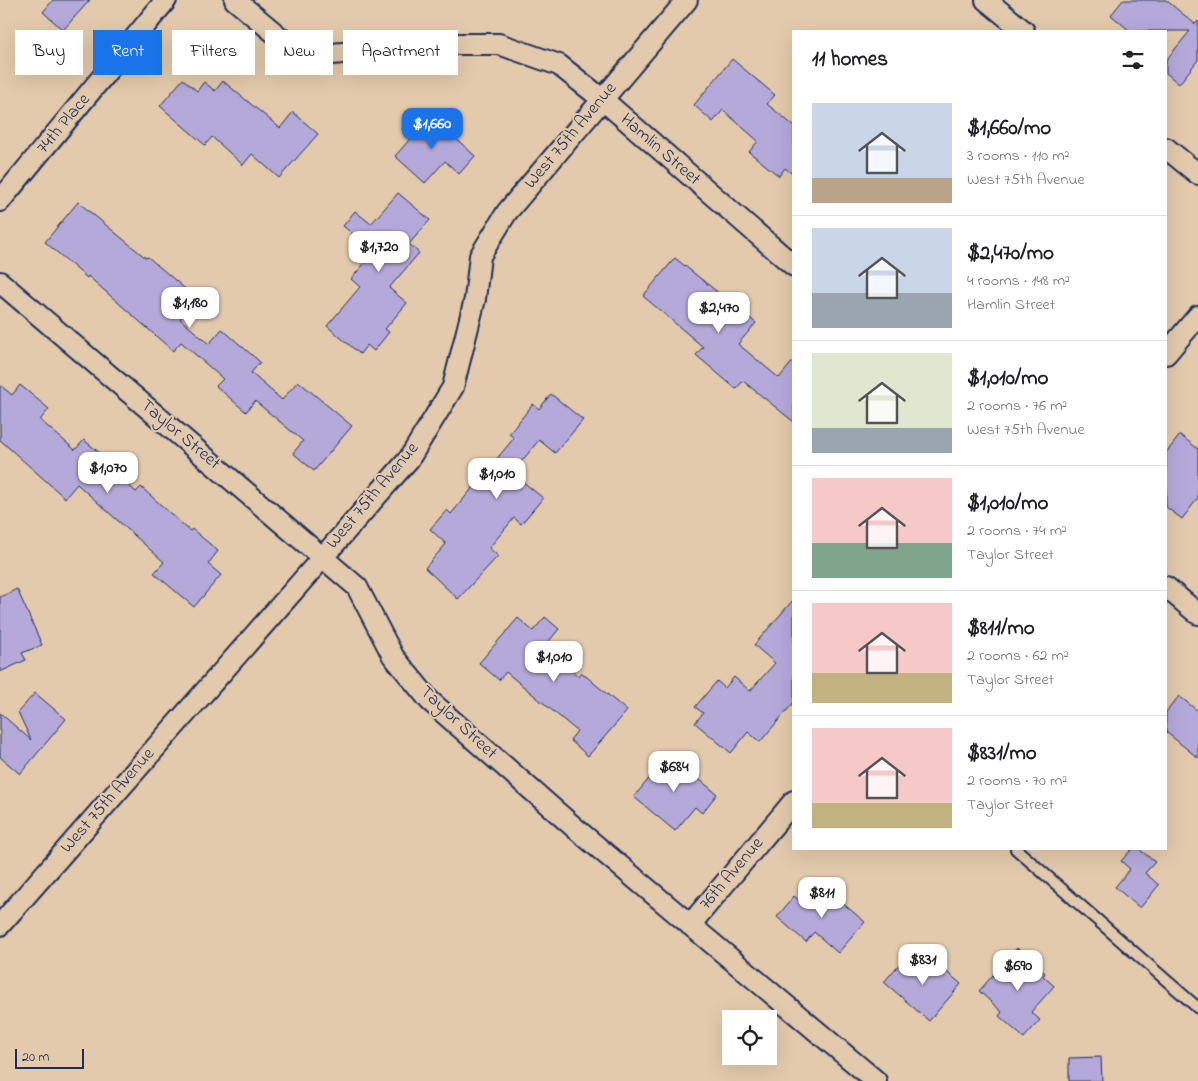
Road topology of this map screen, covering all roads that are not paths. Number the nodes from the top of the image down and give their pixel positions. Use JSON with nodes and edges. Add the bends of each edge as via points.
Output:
{"nodes":[{"id":1,"x":166,"y":0,"type":"edge"},
{"id":2,"x":235,"y":0,"type":"edge"},
{"id":3,"x":687,"y":0,"type":"edge"},
{"id":4,"x":986,"y":0,"type":"edge"},
{"id":5,"x":1023,"y":30,"type":"edge"},
{"id":6,"x":602,"y":99,"type":"junction"},
{"id":7,"x":1167,"y":149,"type":"edge"},
{"id":8,"x":1198,"y":174,"type":"edge"},
{"id":9,"x":0,"y":201,"type":"edge"},
{"id":10,"x":792,"y":264,"type":"edge"},
{"id":11,"x":0,"y":282,"type":"edge"},
{"id":12,"x":1198,"y":316,"type":"edge"},
{"id":13,"x":1167,"y":353,"type":"edge"},
{"id":14,"x":323,"y":556,"type":"junction"},
{"id":15,"x":1167,"y":588,"type":"edge"},
{"id":16,"x":1198,"y":614,"type":"edge"},
{"id":17,"x":792,"y":803,"type":"edge"},
{"id":18,"x":1017,"y":850,"type":"edge"},
{"id":19,"x":0,"y":925,"type":"edge"},
{"id":20,"x":690,"y":925,"type":"junction"},
{"id":21,"x":1198,"y":1008,"type":"edge"},
{"id":22,"x":876,"y":1081,"type":"edge"}],
"edges":[{"from":1,"to":9,"type":"street","name":"74th Place"},
{"from":2,"to":6,"type":"street","name":"Hamlin Street","via":[[284,40],[332,54],[438,44],[499,44],[559,65]]},
{"from":3,"to":6,"type":"street","name":"West 75th Avenue"},
{"from":4,"to":5,"type":"street"},
{"from":6,"to":10,"type":"street","name":"Hamlin Street"},
{"from":6,"to":14,"type":"street","name":"West 75th Avenue","via":[[507,212],[480,256],[475,299],[453,387],[409,459]]},
{"from":7,"to":8,"type":"street"},
{"from":11,"to":14,"type":"street","name":"Taylor Street"},
{"from":12,"to":13,"type":"street"},
{"from":14,"to":19,"type":"street","name":"West 75th Avenue"},
{"from":14,"to":20,"type":"street","name":"Taylor Street","via":[[357,587],[394,656],[430,701]]},
{"from":15,"to":16,"type":"street"},
{"from":17,"to":20,"type":"street","name":"76th Avenue"},
{"from":18,"to":21,"type":"lane"},
{"from":20,"to":22,"type":"street","name":"Taylor Street"}]}
